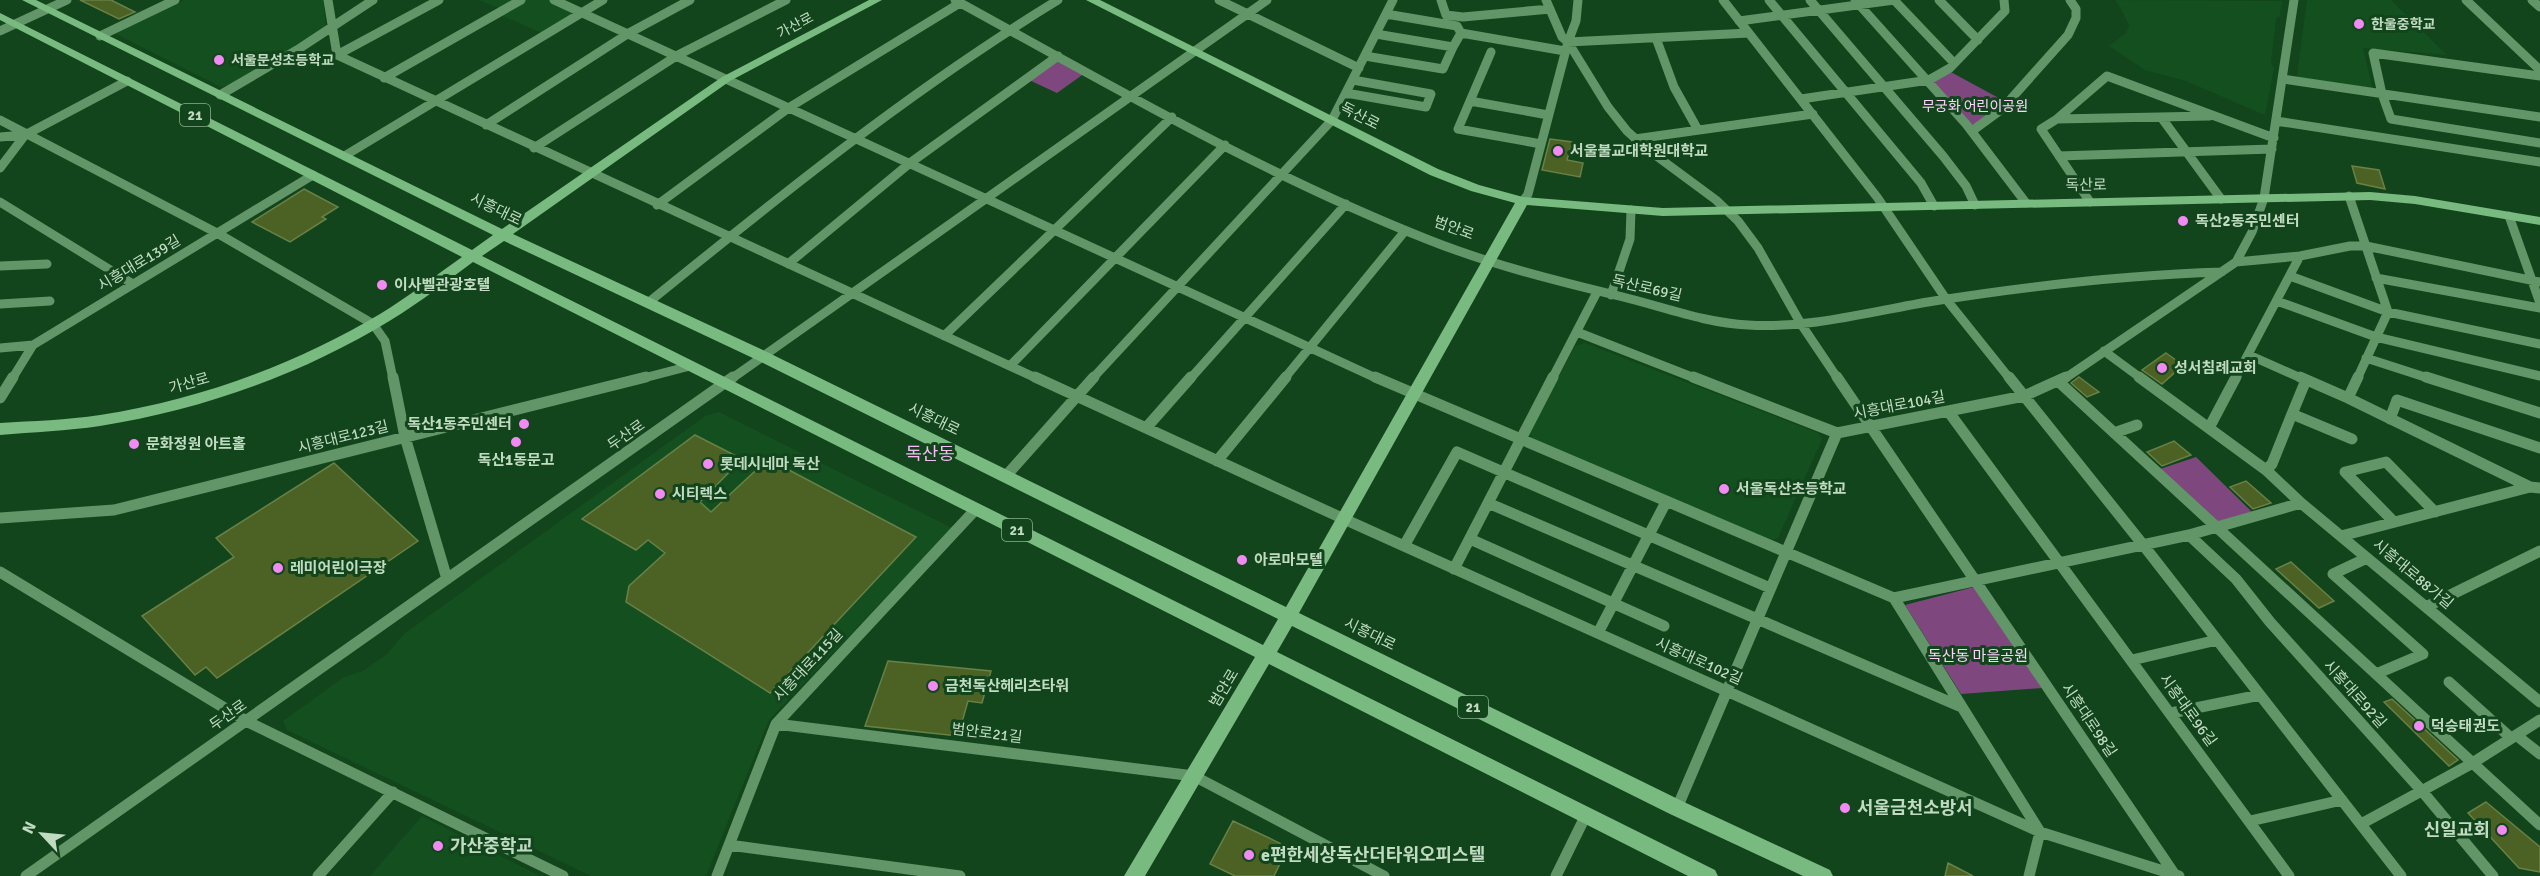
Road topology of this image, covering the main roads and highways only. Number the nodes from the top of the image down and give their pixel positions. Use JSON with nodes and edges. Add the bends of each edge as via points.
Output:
{"nodes":[{"id":1,"x":27,"y":0,"type":"edge"},
{"id":2,"x":877,"y":0,"type":"edge"},
{"id":3,"x":1091,"y":0,"type":"edge"},
{"id":4,"x":0,"y":16,"type":"edge"},
{"id":5,"x":1523,"y":201,"type":"junction"},
{"id":6,"x":2540,"y":221,"type":"edge"},
{"id":7,"x":503,"y":235,"type":"junction"},
{"id":8,"x":472,"y":256,"type":"junction"},
{"id":9,"x":0,"y":429,"type":"edge"},
{"id":10,"x":1289,"y":616,"type":"junction"},
{"id":11,"x":1266,"y":655,"type":"junction"},
{"id":12,"x":1134,"y":876,"type":"edge"},
{"id":13,"x":1708,"y":876,"type":"edge"},
{"id":14,"x":1823,"y":876,"type":"edge"}],
"edges":[{"from":1,"to":7,"type":"main road","name":"시흥대로","number":"21"},
{"from":2,"to":7,"type":"main road","name":"가산로","via":[[728,78]]},
{"from":3,"to":5,"type":"main road","name":"독산로","via":[[1434,171],[1475,188]]},
{"from":4,"to":8,"type":"main road","number":"21"},
{"from":5,"to":6,"type":"main road","name":"독산로","via":[[1631,210],[1728,211],[2349,196],[2415,200]]},
{"from":5,"to":10,"type":"main road","name":"범안로"},
{"from":7,"to":8,"type":"main road","name":"가산로"},
{"from":7,"to":10,"type":"main road","name":"시흥대로","number":"21","via":[[762,356]]},
{"from":8,"to":9,"type":"main road","name":"가산로","via":[[373,324],[268,374],[177,405],[113,418]]},
{"from":8,"to":11,"type":"main road","number":"21"},
{"from":10,"to":11,"type":"main road","name":"범안로"},
{"from":10,"to":14,"type":"main road","name":"시흥대로","number":"21"},
{"from":11,"to":12,"type":"main road","name":"범안로"},
{"from":11,"to":13,"type":"main road","number":"21"}]}
